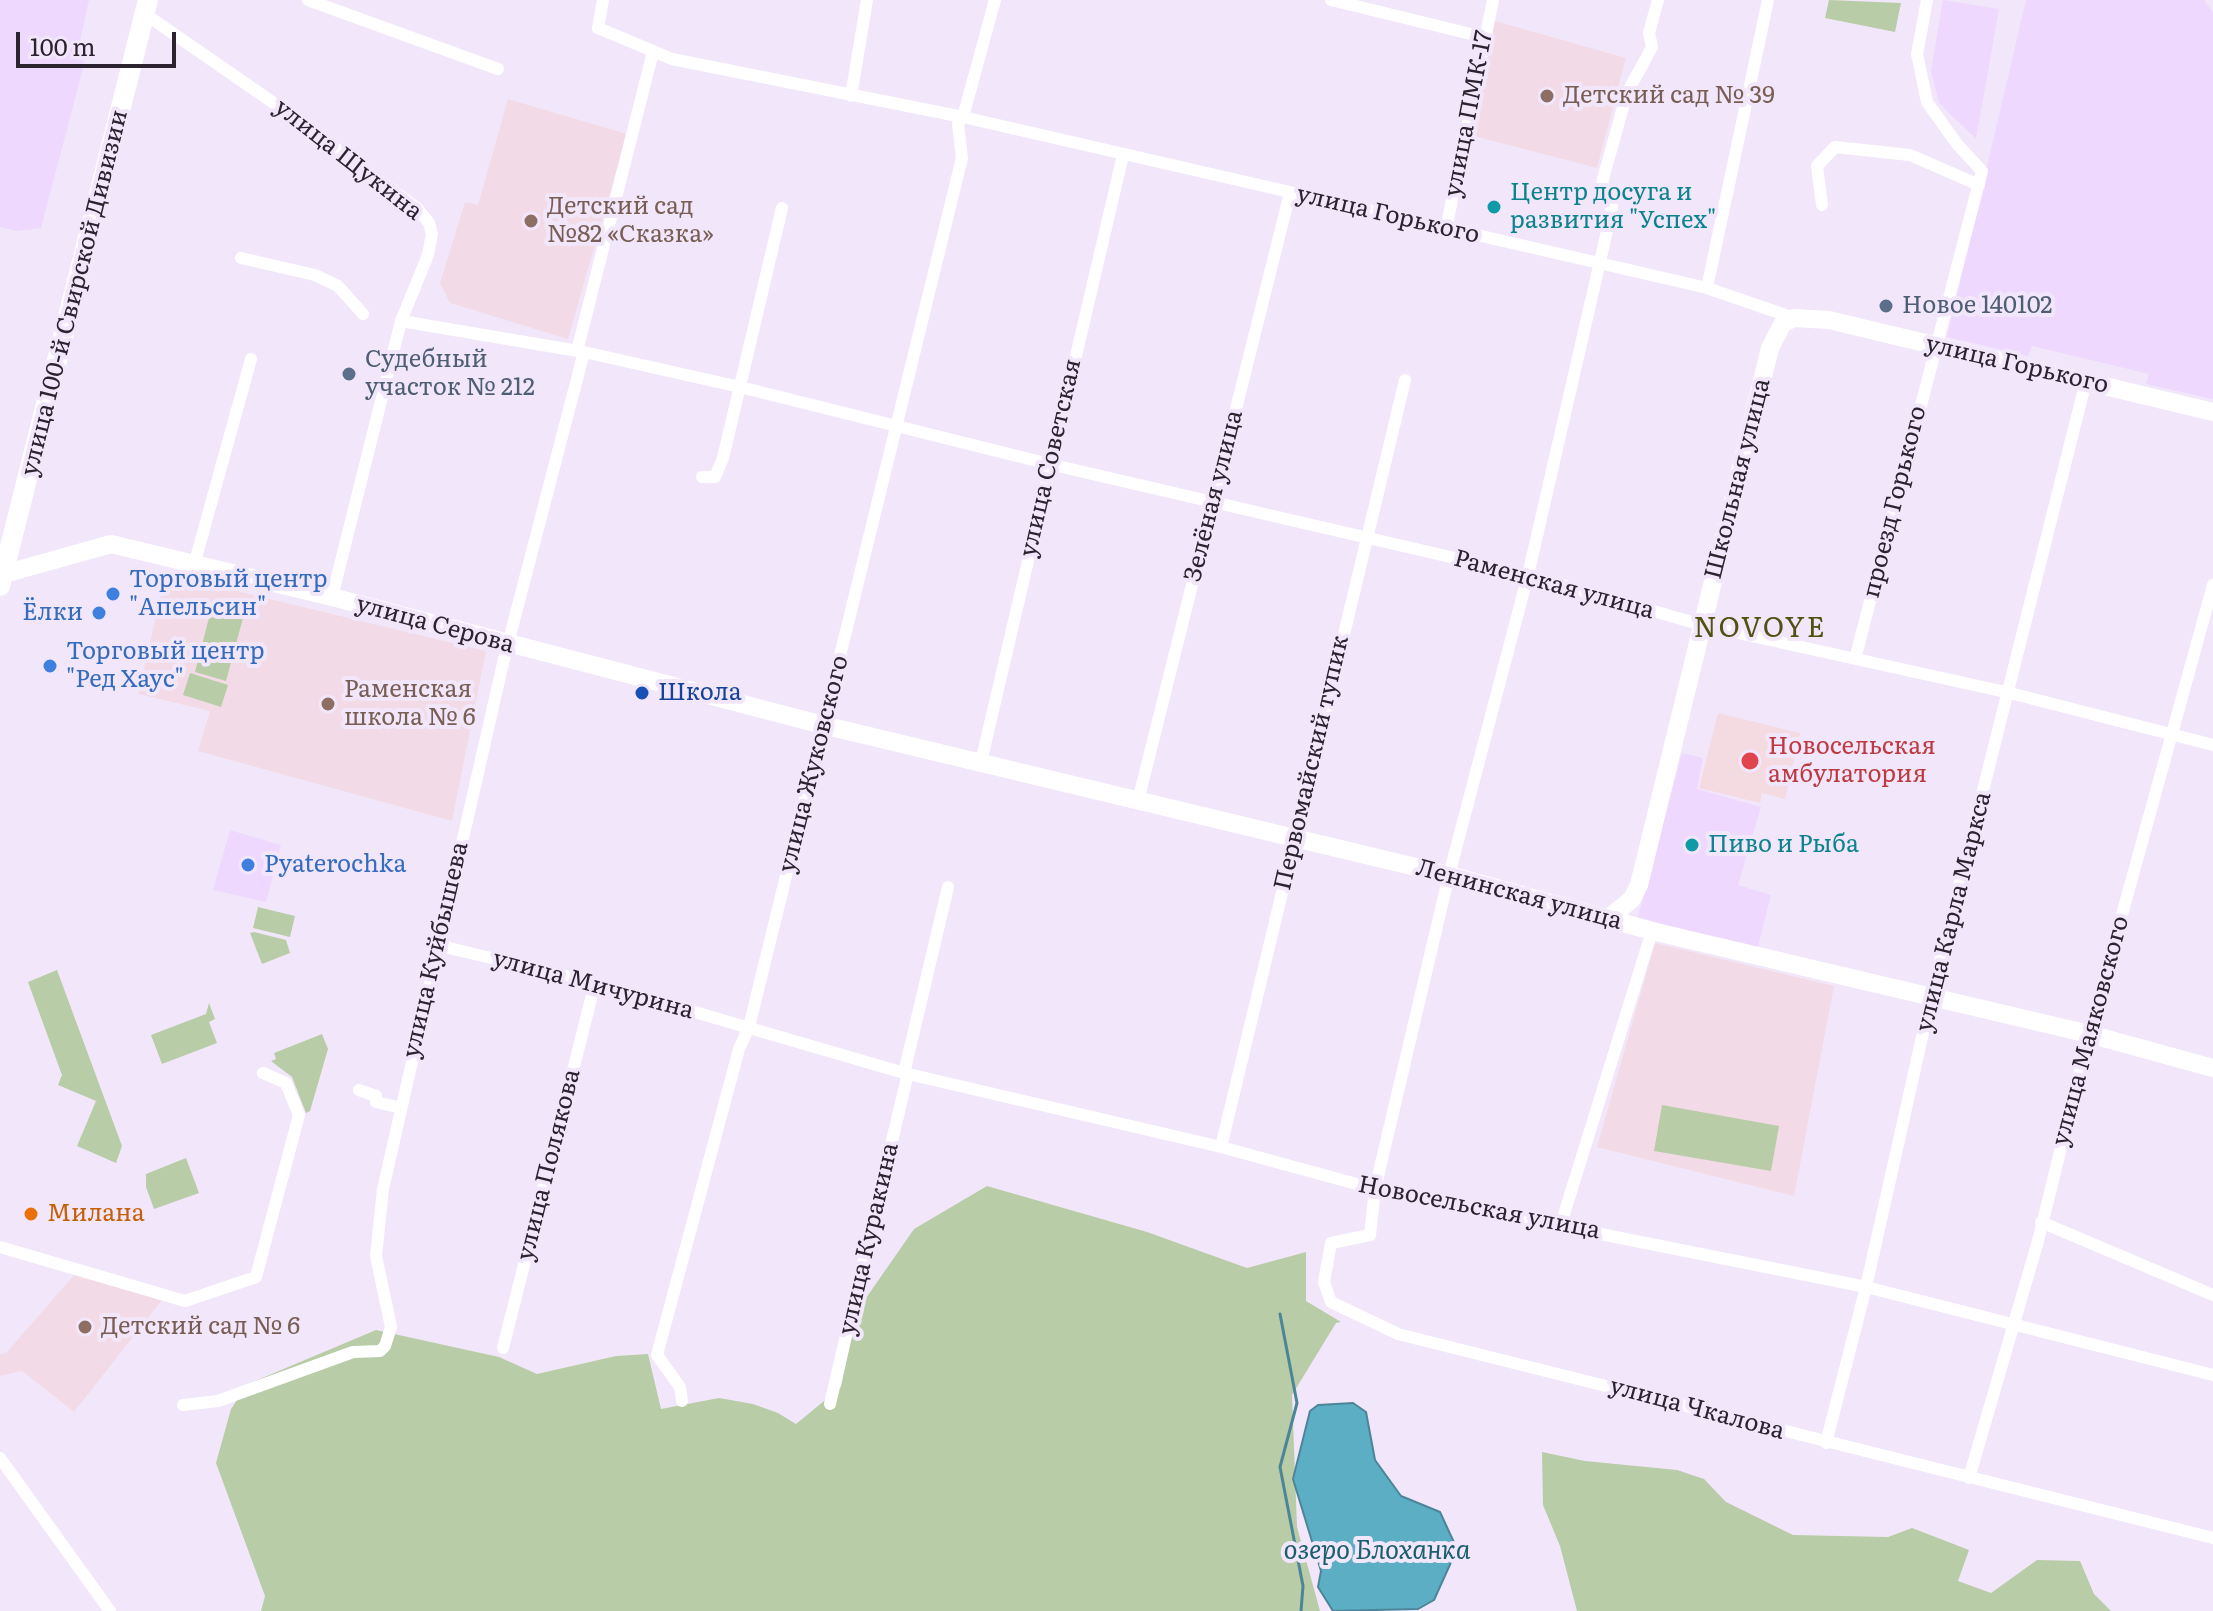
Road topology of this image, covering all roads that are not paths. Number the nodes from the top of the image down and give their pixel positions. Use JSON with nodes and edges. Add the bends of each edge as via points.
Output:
{"nodes":[{"id":1,"x":308,"y":0,"type":"edge"},
{"id":2,"x":603,"y":0,"type":"edge"},
{"id":3,"x":867,"y":0,"type":"edge"},
{"id":4,"x":995,"y":0,"type":"edge"},
{"id":5,"x":1331,"y":0,"type":"edge"},
{"id":6,"x":1493,"y":0,"type":"edge"},
{"id":7,"x":1658,"y":0,"type":"edge"},
{"id":8,"x":1768,"y":0,"type":"edge"},
{"id":9,"x":1927,"y":0,"type":"edge"},
{"id":10,"x":146,"y":7,"type":"edge"},
{"id":11,"x":1483,"y":37,"type":"junction"},
{"id":12,"x":653,"y":52,"type":"junction"},
{"id":13,"x":498,"y":69,"type":"dead end"},
{"id":14,"x":851,"y":96,"type":"junction"},
{"id":15,"x":963,"y":117,"type":"junction"},
{"id":16,"x":1123,"y":155,"type":"junction"},
{"id":17,"x":1979,"y":185,"type":"junction"},
{"id":18,"x":1290,"y":193,"type":"junction"},
{"id":19,"x":1822,"y":205,"type":"dead end"},
{"id":20,"x":782,"y":208,"type":"dead end"},
{"id":21,"x":1446,"y":229,"type":"junction"},
{"id":22,"x":241,"y":258,"type":"dead end"},
{"id":23,"x":1599,"y":263,"type":"junction"},
{"id":24,"x":1707,"y":288,"type":"junction"},
{"id":25,"x":363,"y":314,"type":"dead end"},
{"id":26,"x":1794,"y":318,"type":"junction"},
{"id":27,"x":401,"y":321,"type":"junction"},
{"id":28,"x":1935,"y":345,"type":"junction"},
{"id":29,"x":580,"y":351,"type":"junction"},
{"id":30,"x":251,"y":359,"type":"dead end"},
{"id":31,"x":1405,"y":380,"type":"dead end"},
{"id":32,"x":2086,"y":381,"type":"junction"},
{"id":33,"x":740,"y":387,"type":"junction"},
{"id":34,"x":2213,"y":412,"type":"edge"},
{"id":35,"x":896,"y":426,"type":"junction"},
{"id":36,"x":1049,"y":464,"type":"junction"},
{"id":37,"x":702,"y":477,"type":"dead end"},
{"id":38,"x":1212,"y":501,"type":"junction"},
{"id":39,"x":1366,"y":538,"type":"junction"},
{"id":40,"x":194,"y":565,"type":"junction"},
{"id":41,"x":1528,"y":575,"type":"junction"},
{"id":42,"x":1,"y":578,"type":"edge"},
{"id":43,"x":2213,"y":585,"type":"edge"},
{"id":44,"x":332,"y":597,"type":"junction"},
{"id":45,"x":1702,"y":625,"type":"junction"},
{"id":46,"x":508,"y":645,"type":"junction"},
{"id":47,"x":1855,"y":659,"type":"junction"},
{"id":48,"x":2010,"y":693,"type":"junction"},
{"id":49,"x":823,"y":725,"type":"junction"},
{"id":50,"x":2173,"y":735,"type":"junction"},
{"id":51,"x":2213,"y":745,"type":"edge"},
{"id":52,"x":981,"y":762,"type":"junction"},
{"id":53,"x":1138,"y":801,"type":"junction"},
{"id":54,"x":1294,"y":838,"type":"junction"},
{"id":55,"x":1449,"y":875,"type":"junction"},
{"id":56,"x":948,"y":887,"type":"dead end"},
{"id":57,"x":1609,"y":918,"type":"junction"},
{"id":58,"x":1652,"y":931,"type":"junction"},
{"id":59,"x":439,"y":941,"type":"junction"},
{"id":60,"x":595,"y":983,"type":"junction"},
{"id":61,"x":1931,"y":997,"type":"junction"},
{"id":62,"x":749,"y":1027,"type":"junction"},
{"id":63,"x":2089,"y":1034,"type":"junction"},
{"id":64,"x":2213,"y":1068,"type":"edge"},
{"id":65,"x":263,"y":1073,"type":"dead end"},
{"id":66,"x":906,"y":1073,"type":"junction"},
{"id":67,"x":359,"y":1090,"type":"dead end"},
{"id":68,"x":401,"y":1108,"type":"junction"},
{"id":69,"x":1221,"y":1147,"type":"junction"},
{"id":70,"x":1375,"y":1189,"type":"junction"},
{"id":71,"x":2041,"y":1222,"type":"junction"},
{"id":72,"x":1561,"y":1224,"type":"junction"},
{"id":73,"x":0,"y":1247,"type":"edge"},
{"id":74,"x":1866,"y":1287,"type":"junction"},
{"id":75,"x":2213,"y":1295,"type":"edge"},
{"id":76,"x":2012,"y":1323,"type":"junction"},
{"id":77,"x":503,"y":1348,"type":"dead end"},
{"id":78,"x":2213,"y":1375,"type":"edge"},
{"id":79,"x":682,"y":1401,"type":"dead end"},
{"id":80,"x":830,"y":1404,"type":"dead end"},
{"id":81,"x":183,"y":1405,"type":"dead end"},
{"id":82,"x":1826,"y":1443,"type":"junction"},
{"id":83,"x":0,"y":1458,"type":"edge"},
{"id":84,"x":1969,"y":1478,"type":"junction"},
{"id":85,"x":2213,"y":1538,"type":"edge"},
{"id":86,"x":110,"y":1611,"type":"edge"}],
"edges":[{"from":1,"to":13,"type":"street"},
{"from":2,"to":12,"type":"street","name":"улица Горького","via":[[598,28]]},
{"from":3,"to":14,"type":"street"},
{"from":4,"to":15,"type":"street","name":"улица Жуковского"},
{"from":5,"to":11,"type":"street"},
{"from":6,"to":11,"type":"street","name":"улица ПМК-17"},
{"from":7,"to":23,"type":"street","via":[[1649,33],[1652,47],[1627,93],[1603,179],[1612,206]]},
{"from":8,"to":24,"type":"street"},
{"from":9,"to":17,"type":"street","via":[[1917,54],[1927,102],[1982,171]]},
{"from":10,"to":27,"type":"street","name":"улица Щукина","via":[[423,215],[432,234]]},
{"from":10,"to":42,"type":"main road","name":"улица 100-й Свирской Дивизии"},
{"from":11,"to":21,"type":"street","name":"улица ПМК-17"},
{"from":12,"to":14,"type":"street","name":"улица Горького"},
{"from":12,"to":29,"type":"street"},
{"from":14,"to":15,"type":"street","name":"улица Горького"},
{"from":15,"to":16,"type":"street","name":"улица Горького"},
{"from":15,"to":35,"type":"street","name":"улица Жуковского","via":[[958,124],[962,158]]},
{"from":16,"to":18,"type":"street","name":"улица Горького"},
{"from":16,"to":36,"type":"street","name":"улица Советская"},
{"from":17,"to":19,"type":"street","via":[[1910,155],[1835,147],[1817,166]]},
{"from":17,"to":28,"type":"street","name":"проезд Горького"},
{"from":18,"to":21,"type":"street","name":"улица Горького"},
{"from":18,"to":38,"type":"street","name":"Зелёная улица"},
{"from":20,"to":33,"type":"street"},
{"from":21,"to":23,"type":"street","name":"улица Горького"},
{"from":22,"to":25,"type":"street","via":[[315,275],[338,286]]},
{"from":23,"to":24,"type":"street","name":"улица Горького"},
{"from":23,"to":41,"type":"street"},
{"from":24,"to":26,"type":"street","name":"улица Горького"},
{"from":26,"to":28,"type":"street","name":"улица Горького","via":[[1829,320]]},
{"from":26,"to":45,"type":"street","name":"Школьная улица","via":[[1783,323],[1770,348]]},
{"from":27,"to":29,"type":"street","name":"Раменская улица"},
{"from":27,"to":44,"type":"street","name":"улица Щукина"},
{"from":28,"to":32,"type":"street","name":"улица Горького"},
{"from":28,"to":47,"type":"street","name":"проезд Горького"},
{"from":29,"to":33,"type":"street","name":"Раменская улица"},
{"from":29,"to":46,"type":"street","name":"улица Куйбышева"},
{"from":30,"to":40,"type":"street"},
{"from":31,"to":39,"type":"street","name":"Первомайский тупик"},
{"from":32,"to":34,"type":"street","name":"улица Горького"},
{"from":32,"to":48,"type":"street","name":"улица Карла Маркса"},
{"from":33,"to":35,"type":"street","name":"Раменская улица"},
{"from":33,"to":37,"type":"street","via":[[715,477]]},
{"from":35,"to":36,"type":"street","name":"Раменская улица"},
{"from":35,"to":49,"type":"street","name":"улица Жуковского"},
{"from":36,"to":38,"type":"street","name":"Раменская улица"},
{"from":36,"to":52,"type":"street","name":"улица Советская"},
{"from":38,"to":39,"type":"street","name":"Раменская улица"},
{"from":38,"to":53,"type":"street","name":"Зелёная улица"},
{"from":39,"to":41,"type":"street","name":"Раменская улица"},
{"from":39,"to":54,"type":"street","name":"Первомайский тупик"},
{"from":40,"to":42,"type":"street","name":"улица Серова","via":[[111,544]]},
{"from":40,"to":44,"type":"street","name":"улица Серова"},
{"from":41,"to":45,"type":"street","name":"Раменская улица"},
{"from":41,"to":55,"type":"street"},
{"from":43,"to":50,"type":"street","name":"улица Маяковского"},
{"from":44,"to":46,"type":"street","name":"улица Серова"},
{"from":45,"to":47,"type":"street","name":"Раменская улица"},
{"from":45,"to":57,"type":"street","name":"Школьная улица","via":[[1639,885],[1632,899]]},
{"from":46,"to":49,"type":"street","name":"улица Серова"},
{"from":46,"to":59,"type":"street","name":"улица Куйбышева"},
{"from":47,"to":48,"type":"street","name":"Раменская улица"},
{"from":48,"to":50,"type":"street","name":"Раменская улица"},
{"from":48,"to":61,"type":"street","name":"улица Карла Маркса"},
{"from":49,"to":52,"type":"street","name":"Ленинская улица"},
{"from":49,"to":62,"type":"street","name":"улица Жуковского"},
{"from":50,"to":51,"type":"street","name":"Раменская улица"},
{"from":50,"to":63,"type":"street","name":"улица Маяковского"},
{"from":52,"to":53,"type":"street","name":"Ленинская улица"},
{"from":53,"to":54,"type":"street","name":"Ленинская улица"},
{"from":54,"to":55,"type":"street","name":"Ленинская улица"},
{"from":54,"to":69,"type":"street","name":"Первомайский тупик"},
{"from":55,"to":57,"type":"street","name":"Ленинская улица"},
{"from":55,"to":70,"type":"street"},
{"from":56,"to":66,"type":"street","name":"улица Куракина"},
{"from":57,"to":58,"type":"street","name":"Ленинская улица"},
{"from":58,"to":61,"type":"street","name":"Ленинская улица"},
{"from":58,"to":72,"type":"street"},
{"from":59,"to":60,"type":"street","name":"улица Мичурина","via":[[449,948]]},
{"from":59,"to":68,"type":"street","name":"улица Куйбышева"},
{"from":60,"to":62,"type":"street","name":"улица Мичурина"},
{"from":60,"to":77,"type":"street","name":"улица Полякова"},
{"from":61,"to":63,"type":"street","name":"Ленинская улица"},
{"from":61,"to":74,"type":"street","name":"улица Карла Маркса"},
{"from":62,"to":66,"type":"street","name":"Новосельская улица"},
{"from":62,"to":79,"type":"street","name":"улица Жуковского","via":[[657,1355],[680,1387]]},
{"from":63,"to":64,"type":"street","name":"Ленинская улица"},
{"from":63,"to":71,"type":"street","name":"улица Маяковского"},
{"from":65,"to":73,"type":"street","via":[[286,1083],[299,1115],[256,1277],[185,1301]]},
{"from":66,"to":69,"type":"street","name":"Новосельская улица"},
{"from":66,"to":80,"type":"street","name":"улица Куракина"},
{"from":67,"to":68,"type":"street","via":[[376,1096],[376,1102]]},
{"from":68,"to":81,"type":"street","name":"улица Куйбышева","via":[[383,1189],[376,1256],[391,1327],[385,1346],[353,1352],[218,1401]]},
{"from":69,"to":70,"type":"street","name":"Новосельская улица"},
{"from":70,"to":72,"type":"street","name":"Новосельская улица"},
{"from":70,"to":82,"type":"street","name":"улица Чкалова","via":[[1370,1235],[1331,1243],[1324,1282],[1331,1302],[1398,1334]]},
{"from":71,"to":75,"type":"street"},
{"from":71,"to":76,"type":"street","name":"улица Маяковского"},
{"from":72,"to":74,"type":"street","name":"Новосельская улица"},
{"from":74,"to":76,"type":"street","name":"Новосельская улица"},
{"from":74,"to":82,"type":"street","name":"улица Карла Маркса"},
{"from":76,"to":78,"type":"street","name":"Новосельская улица"},
{"from":76,"to":84,"type":"street","name":"улица Маяковского"},
{"from":82,"to":84,"type":"street","name":"улица Чкалова"},
{"from":83,"to":86,"type":"street"},
{"from":84,"to":85,"type":"street","name":"улица Чкалова"}]}
